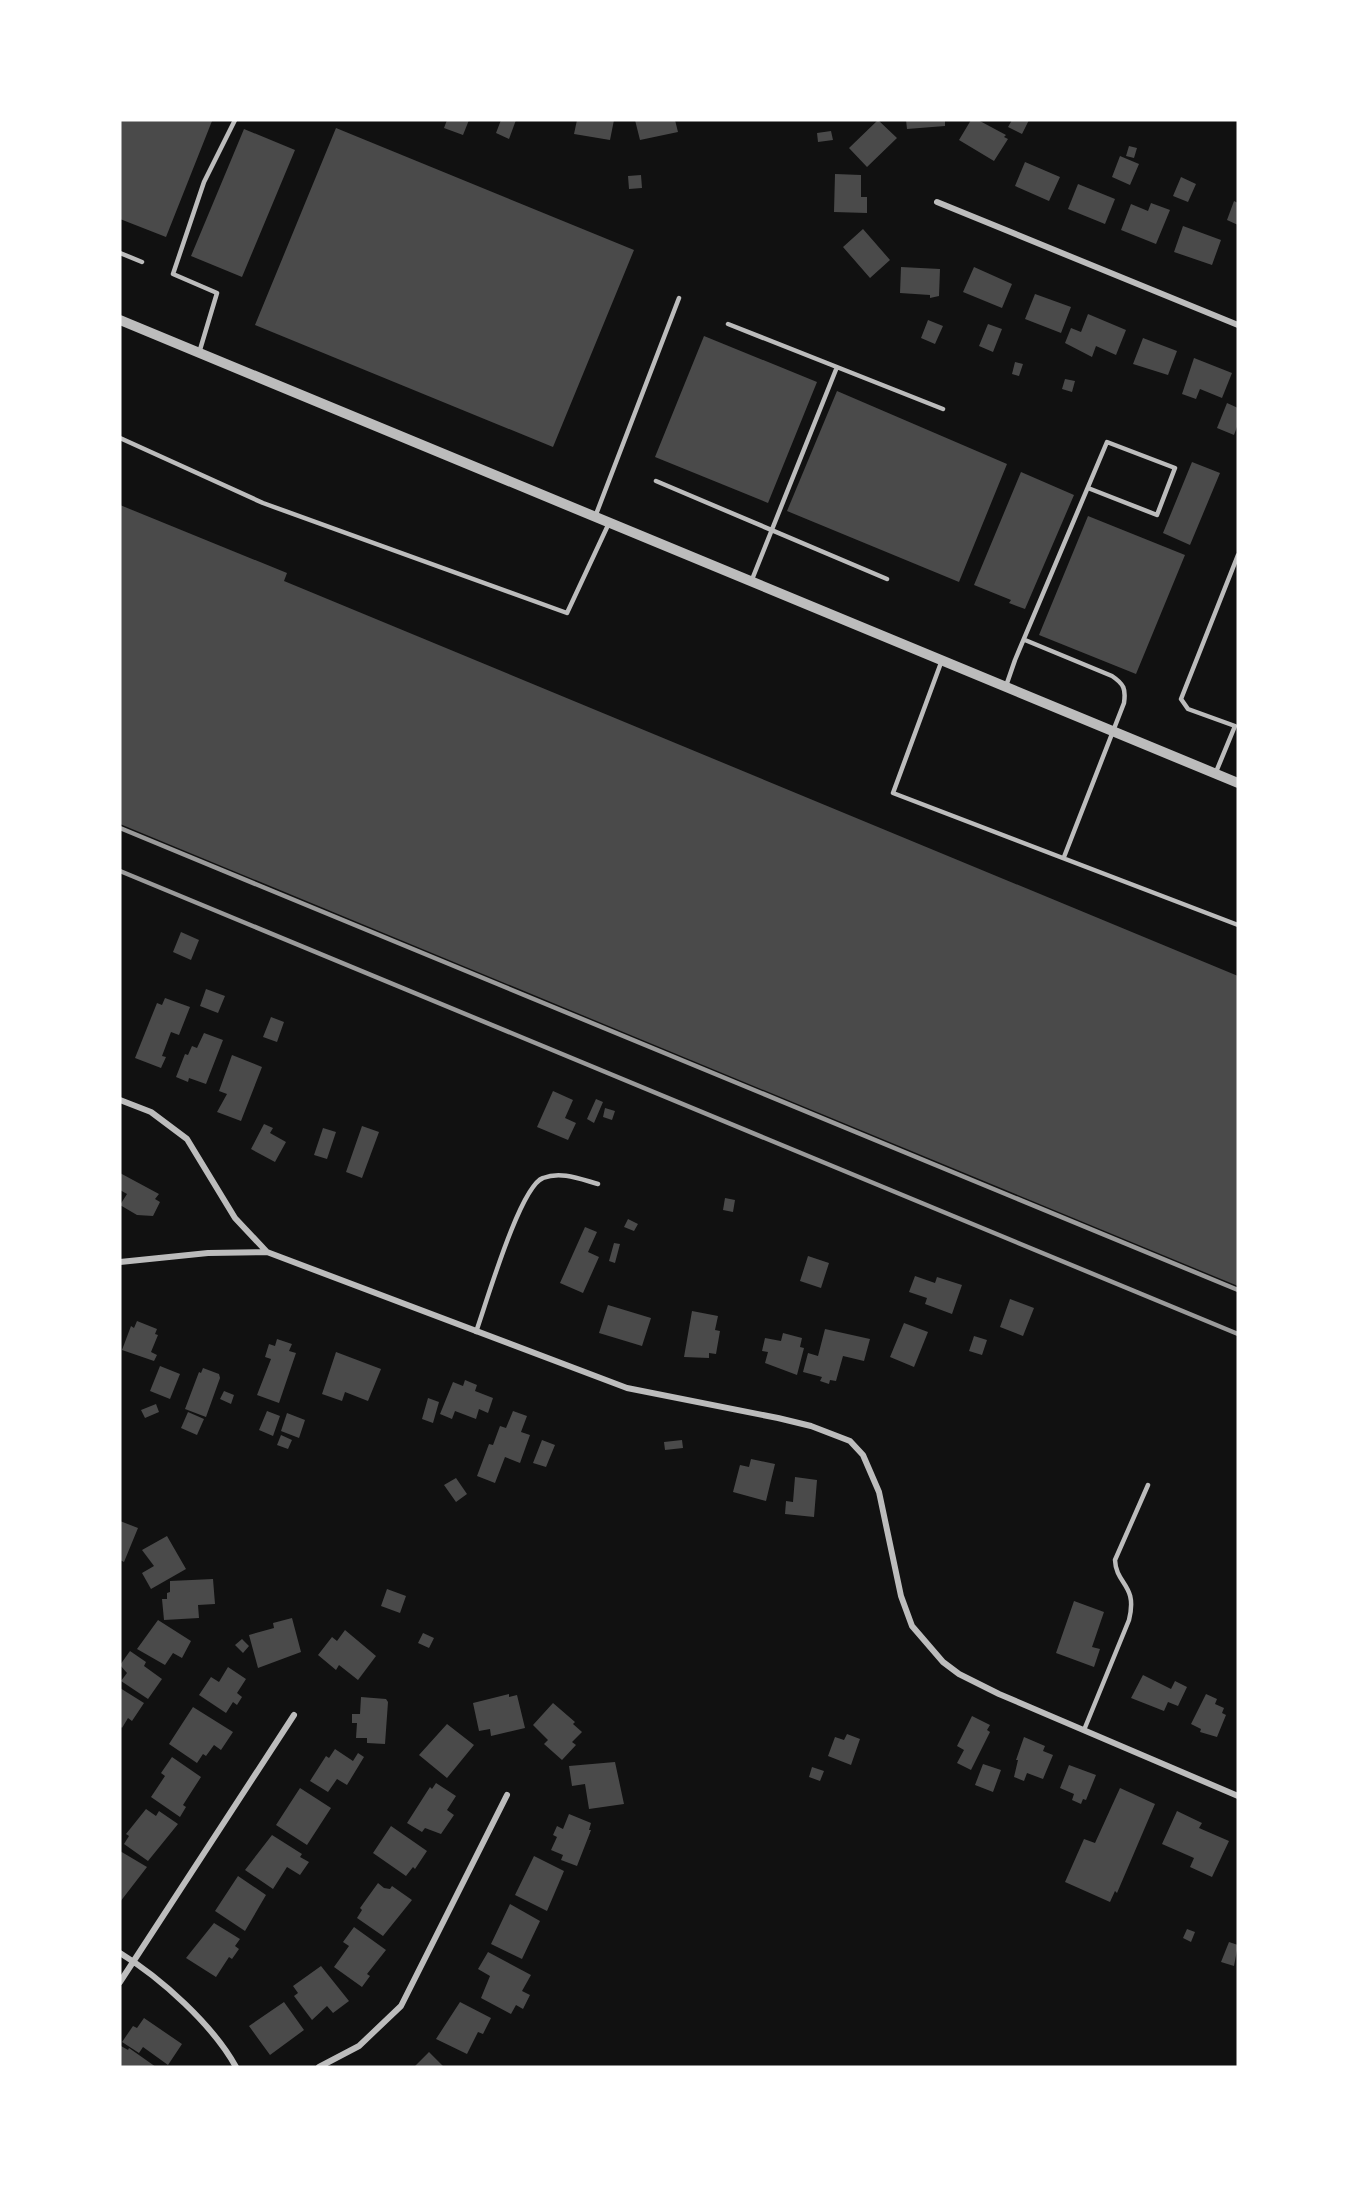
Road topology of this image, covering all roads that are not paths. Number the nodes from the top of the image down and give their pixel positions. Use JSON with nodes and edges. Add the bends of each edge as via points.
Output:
{"nodes":[{"id":1,"x":235,"y":120,"type":"edge"},
{"id":2,"x":937,"y":202,"type":"dead end"},
{"id":3,"x":120,"y":254,"type":"edge"},
{"id":4,"x":142,"y":262,"type":"dead end"},
{"id":5,"x":679,"y":298,"type":"dead end"},
{"id":6,"x":120,"y":320,"type":"edge"},
{"id":7,"x":728,"y":324,"type":"dead end"},
{"id":8,"x":1238,"y":325,"type":"edge"},
{"id":9,"x":199,"y":352,"type":"junction"},
{"id":10,"x":837,"y":367,"type":"junction"},
{"id":11,"x":943,"y":409,"type":"dead end"},
{"id":12,"x":120,"y":438,"type":"edge"},
{"id":13,"x":656,"y":481,"type":"dead end"},
{"id":14,"x":1088,"y":488,"type":"junction"},
{"id":15,"x":595,"y":517,"type":"junction"},
{"id":16,"x":609,"y":523,"type":"junction"},
{"id":17,"x":772,"y":531,"type":"junction"},
{"id":18,"x":1238,"y":555,"type":"edge"},
{"id":19,"x":887,"y":579,"type":"dead end"},
{"id":20,"x":752,"y":582,"type":"junction"},
{"id":21,"x":1025,"y":639,"type":"junction"},
{"id":22,"x":942,"y":660,"type":"junction"},
{"id":23,"x":1006,"y":687,"type":"junction"},
{"id":24,"x":1237,"y":726,"type":"edge"},
{"id":25,"x":1113,"y":731,"type":"junction"},
{"id":26,"x":1215,"y":774,"type":"junction"},
{"id":27,"x":1238,"y":783,"type":"edge"},
{"id":28,"x":1064,"y":857,"type":"junction"},
{"id":29,"x":1238,"y":925,"type":"edge"},
{"id":30,"x":120,"y":1100,"type":"edge"},
{"id":31,"x":598,"y":1184,"type":"dead end"},
{"id":32,"x":267,"y":1252,"type":"junction"},
{"id":33,"x":120,"y":1262,"type":"edge"},
{"id":34,"x":476,"y":1332,"type":"junction"},
{"id":35,"x":1148,"y":1485,"type":"dead end"},
{"id":36,"x":294,"y":1715,"type":"dead end"},
{"id":37,"x":1084,"y":1730,"type":"junction"},
{"id":38,"x":507,"y":1795,"type":"dead end"},
{"id":39,"x":1238,"y":1796,"type":"edge"},
{"id":40,"x":120,"y":1953,"type":"edge"},
{"id":41,"x":134,"y":1961,"type":"junction"},
{"id":42,"x":120,"y":1982,"type":"edge"},
{"id":43,"x":236,"y":2067,"type":"edge"},
{"id":44,"x":319,"y":2067,"type":"edge"}],
"edges":[{"from":1,"to":9,"type":"lane","via":[[204,182],[172,274],[217,293]]},
{"from":2,"to":8,"type":"street"},
{"from":3,"to":4,"type":"lane"},
{"from":5,"to":15,"type":"lane"},
{"from":6,"to":9,"type":"street"},
{"from":7,"to":10,"type":"lane"},
{"from":9,"to":15,"type":"street"},
{"from":10,"to":11,"type":"lane"},
{"from":10,"to":17,"type":"lane"},
{"from":12,"to":16,"type":"lane","via":[[263,503],[567,613]]},
{"from":13,"to":17,"type":"lane"},
{"from":14,"to":14,"type":"lane","via":[[1107,442],[1175,468],[1157,515]]},
{"from":14,"to":21,"type":"lane"},
{"from":15,"to":16,"type":"street"},
{"from":16,"to":20,"type":"street"},
{"from":17,"to":19,"type":"lane"},
{"from":17,"to":20,"type":"lane"},
{"from":18,"to":24,"type":"lane","via":[[1181,699],[1188,709]]},
{"from":20,"to":22,"type":"street"},
{"from":21,"to":23,"type":"lane"},
{"from":21,"to":25,"type":"lane","via":[[1122,683],[1124,703]]},
{"from":22,"to":23,"type":"street"},
{"from":22,"to":28,"type":"lane","via":[[893,793]]},
{"from":23,"to":25,"type":"street"},
{"from":24,"to":26,"type":"lane"},
{"from":25,"to":26,"type":"street"},
{"from":25,"to":28,"type":"lane"},
{"from":26,"to":27,"type":"street"},
{"from":28,"to":29,"type":"lane"},
{"from":30,"to":32,"type":"street","via":[[151,1112],[187,1139],[235,1218]]},
{"from":31,"to":34,"type":"lane","via":[[558,1175],[533,1184]]},
{"from":32,"to":33,"type":"street","via":[[208,1253]]},
{"from":32,"to":34,"type":"street"},
{"from":34,"to":37,"type":"street","via":[[627,1388],[778,1418],[850,1441],[863,1455],[879,1492],[901,1596],[912,1626],[927,1646],[975,1683]]},
{"from":35,"to":37,"type":"lane","via":[[1115,1560],[1131,1594],[1130,1620]]},
{"from":36,"to":41,"type":"street"},
{"from":37,"to":39,"type":"street"},
{"from":38,"to":44,"type":"street","via":[[401,2006],[359,2046]]},
{"from":40,"to":41,"type":"street"},
{"from":41,"to":42,"type":"street"},
{"from":41,"to":43,"type":"street","via":[[192,2012]]}]}
